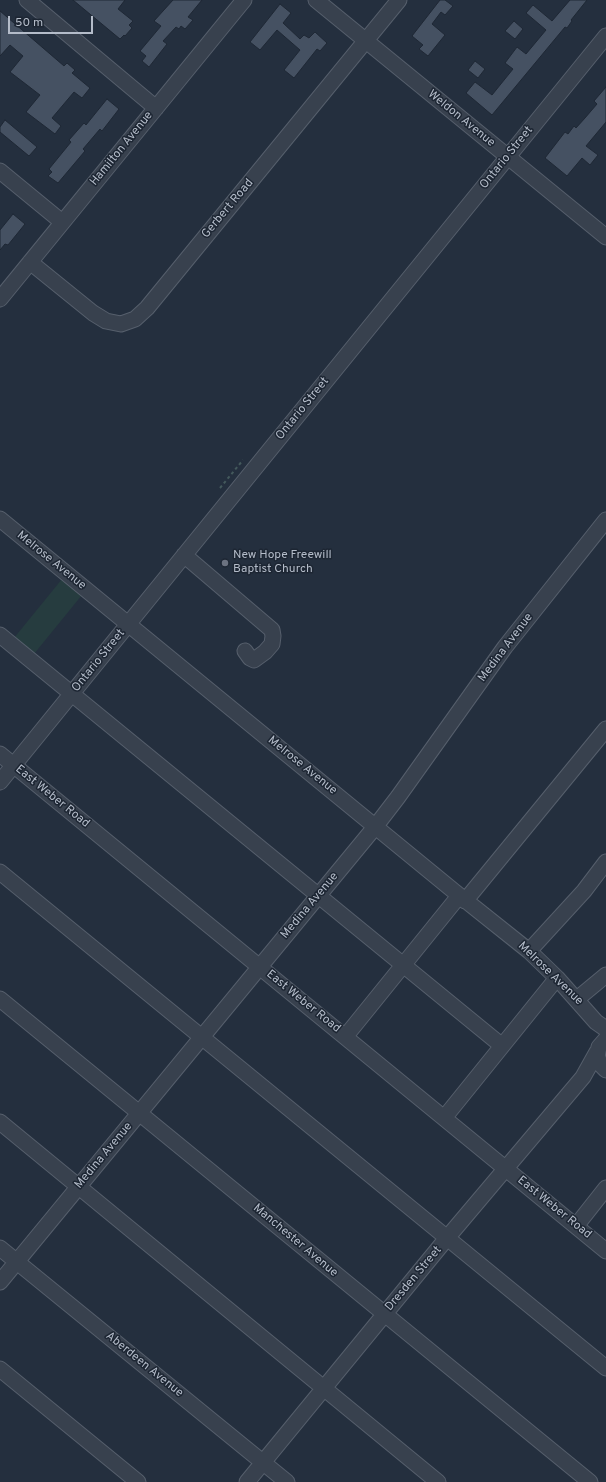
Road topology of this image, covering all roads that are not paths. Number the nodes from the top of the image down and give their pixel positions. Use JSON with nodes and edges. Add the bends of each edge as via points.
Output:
{"nodes":[{"id":1,"x":26,"y":0,"type":"edge"},
{"id":2,"x":244,"y":0,"type":"edge"},
{"id":3,"x":316,"y":0,"type":"edge"},
{"id":4,"x":399,"y":0,"type":"edge"},
{"id":5,"x":606,"y":36,"type":"edge"},
{"id":6,"x":365,"y":40,"type":"junction"},
{"id":7,"x":156,"y":108,"type":"junction"},
{"id":8,"x":508,"y":157,"type":"junction"},
{"id":9,"x":0,"y":171,"type":"edge"},
{"id":10,"x":62,"y":222,"type":"junction"},
{"id":11,"x":606,"y":237,"type":"edge"},
{"id":12,"x":30,"y":262,"type":"junction"},
{"id":13,"x":0,"y":299,"type":"edge"},
{"id":14,"x":0,"y":520,"type":"edge"},
{"id":15,"x":606,"y":520,"type":"edge"},
{"id":16,"x":184,"y":555,"type":"junction"},
{"id":17,"x":128,"y":624,"type":"junction"},
{"id":18,"x":0,"y":635,"type":"edge"},
{"id":19,"x":245,"y":651,"type":"dead end"},
{"id":20,"x":72,"y":694,"type":"junction"},
{"id":21,"x":606,"y":729,"type":"edge"},
{"id":22,"x":0,"y":754,"type":"edge"},
{"id":23,"x":14,"y":765,"type":"junction"},
{"id":24,"x":0,"y":782,"type":"edge"},
{"id":25,"x":375,"y":827,"type":"junction"},
{"id":26,"x":606,"y":862,"type":"edge"},
{"id":27,"x":0,"y":872,"type":"edge"},
{"id":28,"x":319,"y":896,"type":"junction"},
{"id":29,"x":462,"y":898,"type":"junction"},
{"id":30,"x":529,"y":951,"type":"junction"},
{"id":31,"x":403,"y":965,"type":"junction"},
{"id":32,"x":260,"y":967,"type":"junction"},
{"id":33,"x":606,"y":975,"type":"edge"},
{"id":34,"x":557,"y":978,"type":"junction"},
{"id":35,"x":0,"y":999,"type":"edge"},
{"id":36,"x":577,"y":999,"type":"junction"},
{"id":37,"x":601,"y":1025,"type":"edge"},
{"id":38,"x":201,"y":1037,"type":"junction"},
{"id":39,"x":345,"y":1037,"type":"junction"},
{"id":40,"x":501,"y":1045,"type":"junction"},
{"id":41,"x":601,"y":1045,"type":"edge"},
{"id":42,"x":605,"y":1069,"type":"edge"},
{"id":43,"x":583,"y":1077,"type":"junction"},
{"id":44,"x":139,"y":1113,"type":"junction"},
{"id":45,"x":444,"y":1118,"type":"junction"},
{"id":46,"x":0,"y":1122,"type":"edge"},
{"id":47,"x":506,"y":1168,"type":"junction"},
{"id":48,"x":78,"y":1187,"type":"junction"},
{"id":49,"x":606,"y":1188,"type":"edge"},
{"id":50,"x":576,"y":1226,"type":"junction"},
{"id":51,"x":447,"y":1238,"type":"junction"},
{"id":52,"x":0,"y":1248,"type":"edge"},
{"id":53,"x":606,"y":1251,"type":"edge"},
{"id":54,"x":17,"y":1262,"type":"junction"},
{"id":55,"x":0,"y":1282,"type":"edge"},
{"id":56,"x":384,"y":1314,"type":"junction"},
{"id":57,"x":606,"y":1368,"type":"edge"},
{"id":58,"x":0,"y":1369,"type":"edge"},
{"id":59,"x":324,"y":1388,"type":"junction"},
{"id":60,"x":263,"y":1462,"type":"junction"},
{"id":61,"x":138,"y":1482,"type":"edge"},
{"id":62,"x":247,"y":1482,"type":"edge"},
{"id":63,"x":287,"y":1482,"type":"edge"},
{"id":64,"x":438,"y":1482,"type":"edge"},
{"id":65,"x":590,"y":1482,"type":"edge"}],
"edges":[{"from":1,"to":7,"type":"street"},
{"from":2,"to":7,"type":"street","name":"Hamilton Avenue"},
{"from":3,"to":6,"type":"street","name":"Weldon Avenue"},
{"from":4,"to":6,"type":"street","name":"Gerbert Road"},
{"from":5,"to":8,"type":"street","name":"Ontario Street"},
{"from":6,"to":8,"type":"street","name":"Weldon Avenue"},
{"from":6,"to":12,"type":"street","name":"Gerbert Road","via":[[136,319],[121,324],[106,321]]},
{"from":7,"to":10,"type":"street","name":"Hamilton Avenue"},
{"from":8,"to":11,"type":"street","name":"Weldon Avenue"},
{"from":8,"to":16,"type":"street","name":"Ontario Street"},
{"from":9,"to":10,"type":"street"},
{"from":10,"to":12,"type":"street","name":"Hamilton Avenue"},
{"from":12,"to":13,"type":"street","name":"Hamilton Avenue"},
{"from":14,"to":17,"type":"street","name":"Melrose Avenue"},
{"from":15,"to":25,"type":"street","name":"Medina Avenue","via":[[505,647]]},
{"from":16,"to":17,"type":"street","name":"Ontario Street"},
{"from":16,"to":19,"type":"street","via":[[272,630],[272,644],[265,652],[254,660]]},
{"from":17,"to":20,"type":"street","name":"Ontario Street"},
{"from":17,"to":25,"type":"street","name":"Melrose Avenue"},
{"from":18,"to":20,"type":"street"},
{"from":20,"to":23,"type":"street","name":"Ontario Street"},
{"from":20,"to":28,"type":"street"},
{"from":21,"to":29,"type":"street"},
{"from":22,"to":23,"type":"street","name":"East Weber Road"},
{"from":23,"to":24,"type":"street","name":"Ontario Street"},
{"from":23,"to":32,"type":"street","name":"East Weber Road"},
{"from":25,"to":28,"type":"street","name":"Medina Avenue"},
{"from":25,"to":29,"type":"street","name":"Melrose Avenue"},
{"from":26,"to":30,"type":"street","via":[[584,891]]},
{"from":27,"to":38,"type":"street"},
{"from":28,"to":31,"type":"street"},
{"from":28,"to":32,"type":"street","name":"Medina Avenue"},
{"from":29,"to":30,"type":"street","name":"Melrose Avenue"},
{"from":29,"to":31,"type":"street"},
{"from":30,"to":34,"type":"street","name":"Melrose Avenue"},
{"from":31,"to":39,"type":"street"},
{"from":31,"to":40,"type":"street"},
{"from":32,"to":38,"type":"street","name":"Medina Avenue"},
{"from":32,"to":39,"type":"street","name":"East Weber Road"},
{"from":33,"to":36,"type":"street"},
{"from":34,"to":36,"type":"street","name":"Melrose Avenue"},
{"from":34,"to":40,"type":"street"},
{"from":35,"to":44,"type":"street","name":"Manchester Avenue"},
{"from":36,"to":37,"type":"street","name":"Melrose Avenue"},
{"from":37,"to":41,"type":"street","name":"Melrose Avenue"},
{"from":38,"to":44,"type":"street","name":"Medina Avenue"},
{"from":38,"to":51,"type":"street"},
{"from":39,"to":45,"type":"street","name":"East Weber Road"},
{"from":40,"to":45,"type":"street"},
{"from":41,"to":42,"type":"street","name":"Melrose Avenue","via":[[598,1061]]},
{"from":41,"to":43,"type":"street","name":"Dresden Street"},
{"from":42,"to":43,"type":"street","name":"Dresden Street"},
{"from":43,"to":47,"type":"street","name":"Dresden Street"},
{"from":44,"to":48,"type":"street","name":"Medina Avenue"},
{"from":44,"to":56,"type":"street","name":"Manchester Avenue"},
{"from":45,"to":47,"type":"street","name":"East Weber Road"},
{"from":46,"to":48,"type":"street"},
{"from":47,"to":50,"type":"street","name":"East Weber Road"},
{"from":47,"to":51,"type":"street","name":"Dresden Street"},
{"from":48,"to":54,"type":"street","name":"Medina Avenue"},
{"from":48,"to":59,"type":"street"},
{"from":49,"to":50,"type":"street"},
{"from":50,"to":53,"type":"street","name":"East Weber Road"},
{"from":51,"to":56,"type":"street","name":"Dresden Street"},
{"from":51,"to":57,"type":"street"},
{"from":52,"to":54,"type":"street","name":"Aberdeen Avenue"},
{"from":54,"to":55,"type":"street","name":"Medina Avenue"},
{"from":54,"to":60,"type":"street","name":"Aberdeen Avenue"},
{"from":56,"to":59,"type":"street","name":"Dresden Street"},
{"from":56,"to":65,"type":"street","name":"Manchester Avenue"},
{"from":58,"to":61,"type":"street"},
{"from":59,"to":60,"type":"street","name":"Dresden Street"},
{"from":59,"to":64,"type":"street"},
{"from":60,"to":62,"type":"street","name":"Dresden Street"},
{"from":60,"to":63,"type":"street","name":"Aberdeen Avenue"}]}
